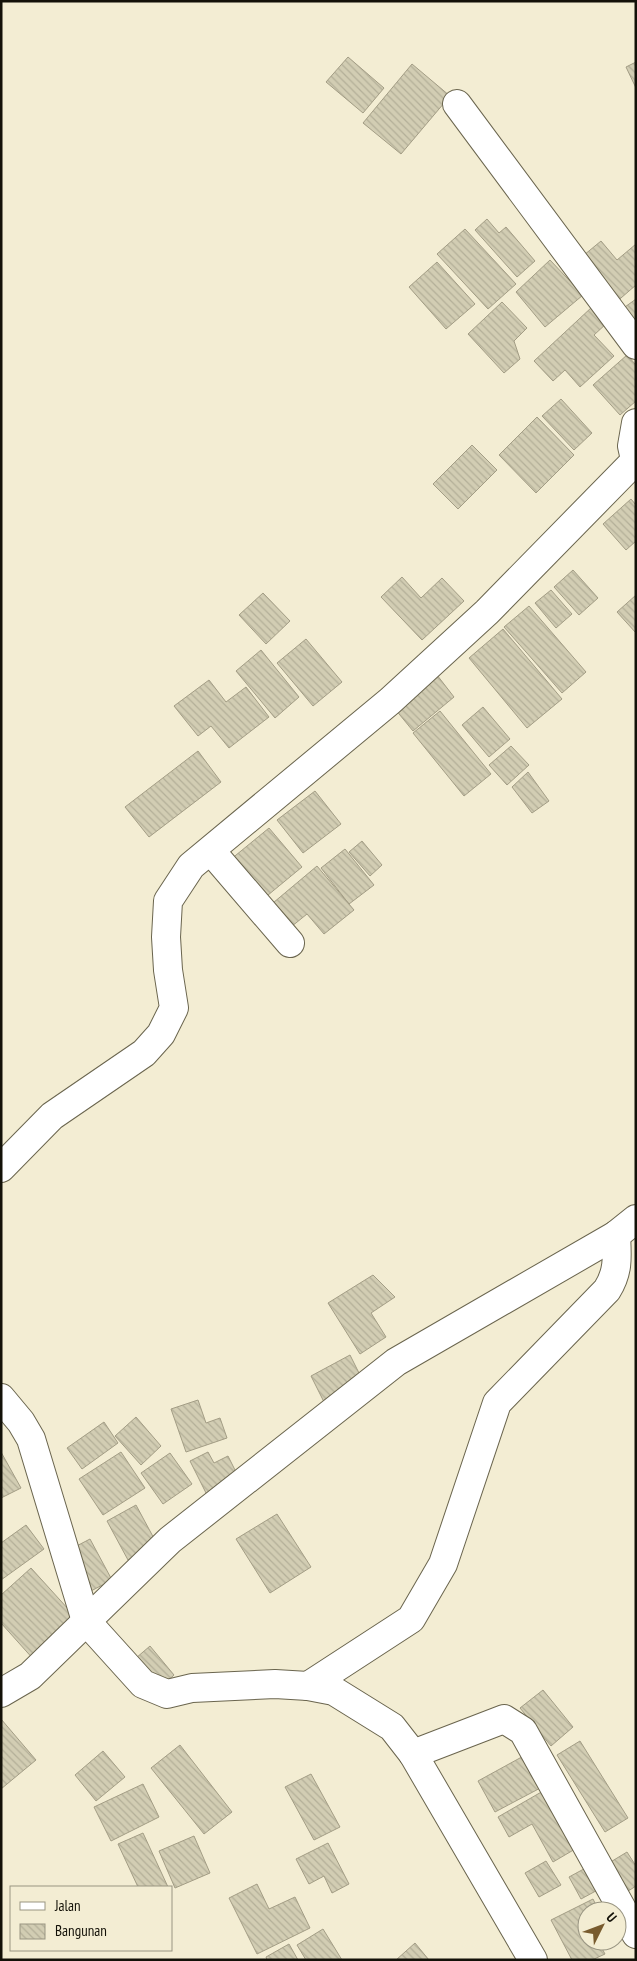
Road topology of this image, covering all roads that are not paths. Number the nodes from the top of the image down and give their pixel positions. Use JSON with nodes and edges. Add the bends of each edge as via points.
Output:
{"nodes":[{"id":1,"x":457,"y":104,"type":"dead end"},
{"id":2,"x":636,"y":345,"type":"edge"},
{"id":3,"x":636,"y":423,"type":"edge"},
{"id":4,"x":635,"y":463,"type":"edge"},
{"id":5,"x":211,"y":851,"type":"junction"},
{"id":6,"x":290,"y":943,"type":"dead end"},
{"id":7,"x":1,"y":1168,"type":"edge"},
{"id":8,"x":626,"y":1227,"type":"edge"},
{"id":9,"x":1,"y":1398,"type":"edge"},
{"id":10,"x":86,"y":1621,"type":"junction"},
{"id":11,"x":308,"y":1686,"type":"junction"},
{"id":12,"x":1,"y":1693,"type":"edge"},
{"id":13,"x":413,"y":1754,"type":"junction"},
{"id":14,"x":636,"y":1934,"type":"edge"},
{"id":15,"x":533,"y":1960,"type":"edge"}],
"edges":[{"from":1,"to":2,"type":"street"},
{"from":3,"to":4,"type":"street","via":[[632,446]]},
{"from":4,"to":5,"type":"street","via":[[487,612],[390,701]]},
{"from":5,"to":6,"type":"street"},
{"from":5,"to":7,"type":"street","via":[[191,866],[168,901],[166,937],[174,1008],[161,1034],[144,1053],[52,1116]]},
{"from":8,"to":10,"type":"street","via":[[396,1362],[170,1540]]},
{"from":8,"to":11,"type":"street","via":[[618,1267],[607,1290],[497,1403],[443,1564],[411,1619]]},
{"from":9,"to":10,"type":"street","via":[[31,1438]]},
{"from":10,"to":11,"type":"street","via":[[143,1684],[167,1694],[192,1688],[275,1684]]},
{"from":10,"to":12,"type":"street","via":[[30,1676]]},
{"from":11,"to":13,"type":"street","via":[[334,1692],[392,1727]]},
{"from":13,"to":14,"type":"street","via":[[504,1719],[522,1731]]},
{"from":13,"to":15,"type":"street"}]}
